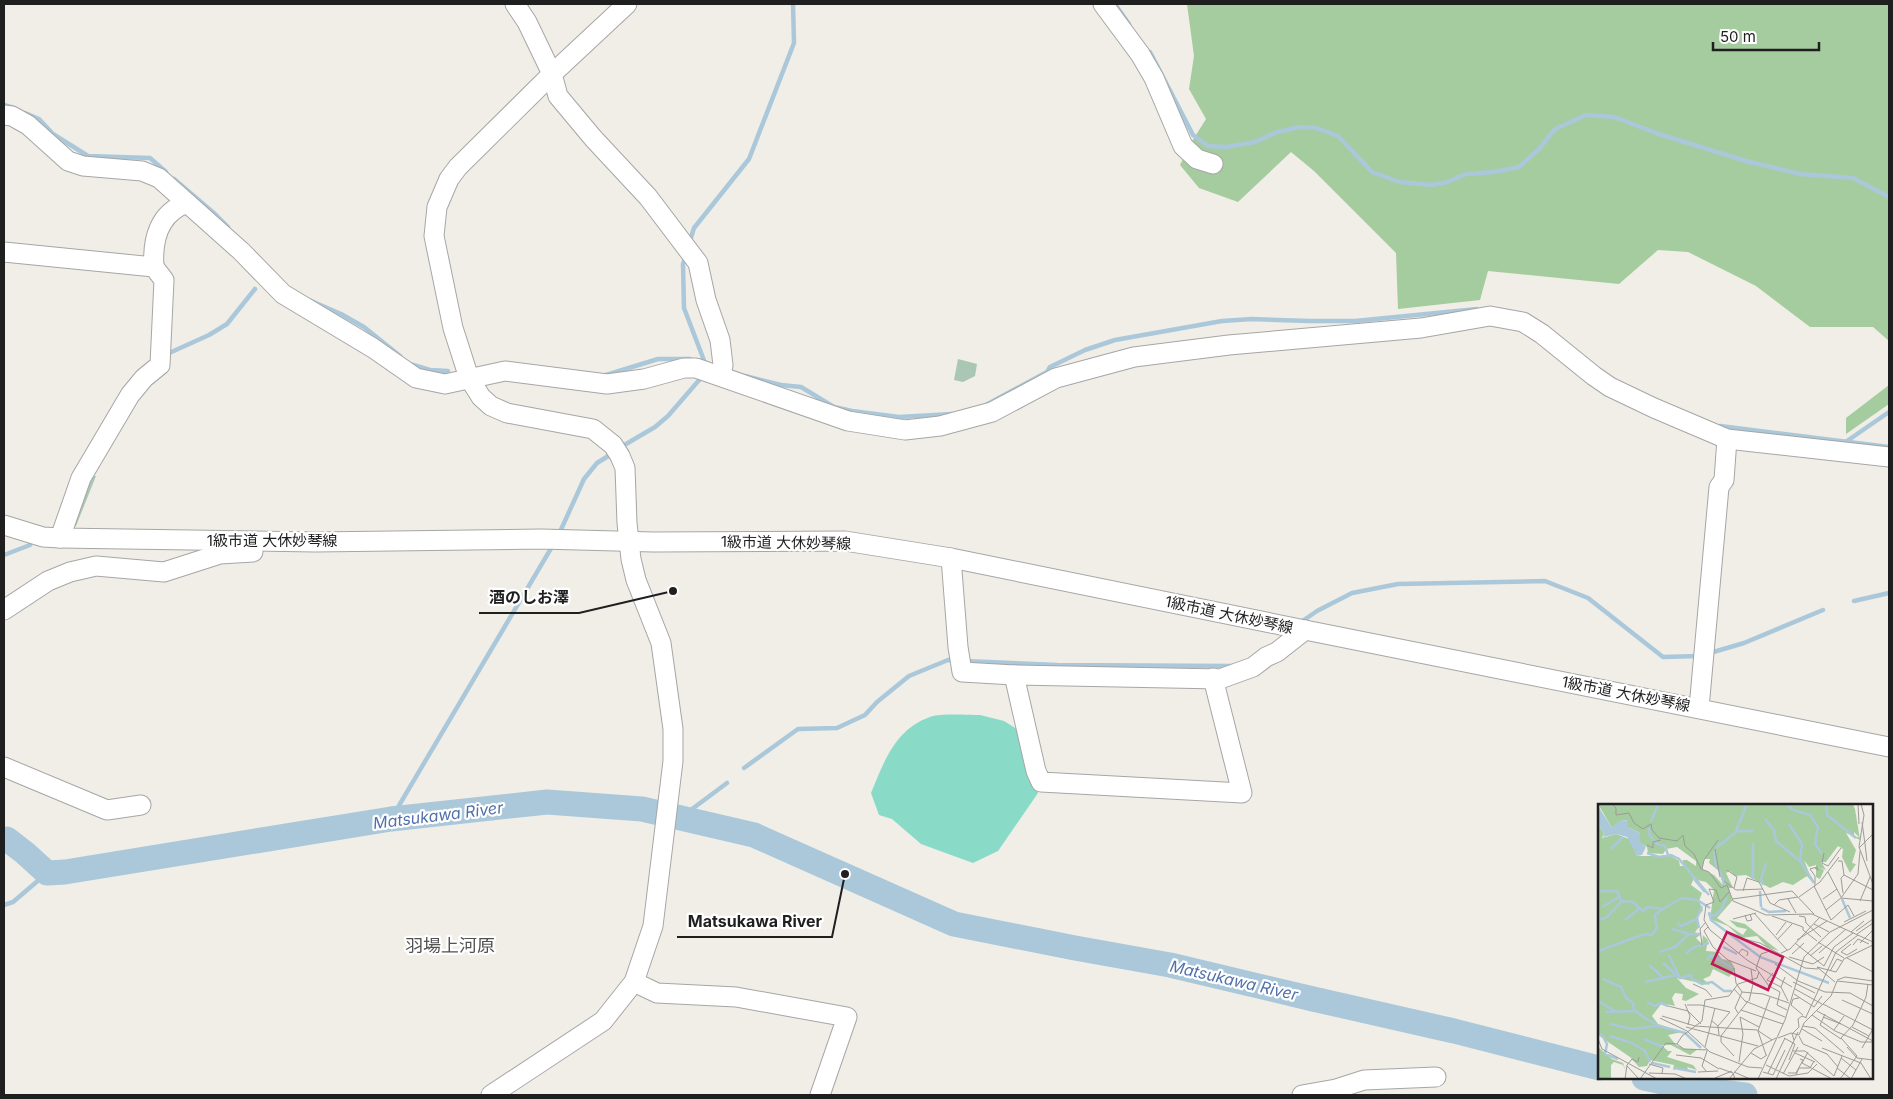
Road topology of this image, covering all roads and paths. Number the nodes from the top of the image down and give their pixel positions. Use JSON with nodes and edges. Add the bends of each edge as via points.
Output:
{"nodes":[{"id":1,"x":515,"y":4,"type":"edge"},
{"id":2,"x":627,"y":4,"type":"edge"},
{"id":3,"x":1103,"y":4,"type":"edge"},
{"id":4,"x":552,"y":74,"type":"junction"},
{"id":5,"x":4,"y":115,"type":"edge"},
{"id":6,"x":1212,"y":164,"type":"dead end"},
{"id":7,"x":187,"y":203,"type":"junction"},
{"id":8,"x":4,"y":252,"type":"edge"},
{"id":9,"x":154,"y":267,"type":"junction"},
{"id":10,"x":712,"y":370,"type":"junction"},
{"id":11,"x":469,"y":378,"type":"junction"},
{"id":12,"x":1727,"y":439,"type":"junction"},
{"id":13,"x":1889,"y":458,"type":"edge"},
{"id":14,"x":4,"y":526,"type":"edge"},
{"id":15,"x":60,"y":538,"type":"junction"},
{"id":16,"x":629,"y":541,"type":"junction"},
{"id":17,"x":315,"y":542,"type":"junction"},
{"id":18,"x":951,"y":558,"type":"junction"},
{"id":19,"x":4,"y":610,"type":"edge"},
{"id":20,"x":1305,"y":630,"type":"junction"},
{"id":21,"x":1014,"y":675,"type":"junction"},
{"id":22,"x":1213,"y":678,"type":"junction"},
{"id":23,"x":1698,"y":708,"type":"junction"},
{"id":24,"x":1889,"y":747,"type":"edge"},
{"id":25,"x":4,"y":767,"type":"edge"},
{"id":26,"x":141,"y":805,"type":"dead end"},
{"id":27,"x":634,"y":982,"type":"junction"},
{"id":28,"x":1436,"y":1077,"type":"dead end"},
{"id":29,"x":491,"y":1095,"type":"edge"},
{"id":30,"x":820,"y":1095,"type":"edge"},
{"id":31,"x":1302,"y":1095,"type":"edge"}],
"edges":[{"from":1,"to":4,"type":"street","via":[[528,22]]},
{"from":2,"to":4,"type":"street"},
{"from":3,"to":6,"type":"street","via":[[1154,78],[1183,146],[1197,159]]},
{"from":4,"to":10,"type":"street","via":[[558,96],[648,197],[698,263],[720,340]]},
{"from":4,"to":11,"type":"street","via":[[458,167],[437,207],[434,236],[453,328]]},
{"from":5,"to":7,"type":"street","via":[[28,125],[68,161],[83,166],[142,171],[159,178]]},
{"from":7,"to":9,"type":"street","via":[[175,208],[156,235]]},
{"from":7,"to":11,"type":"street","via":[[283,294],[416,378],[445,384]]},
{"from":8,"to":9,"type":"street"},
{"from":9,"to":15,"type":"street","via":[[164,280],[160,365],[130,395],[81,478]]},
{"from":10,"to":11,"type":"street","via":[[684,368],[644,379],[607,384],[505,371]]},
{"from":10,"to":12,"type":"street","via":[[848,422],[906,430],[940,426],[992,412],[1056,378],[1134,357],[1229,344],[1421,328],[1490,316],[1523,322],[1610,386]]},
{"from":11,"to":16,"type":"street","via":[[490,406],[507,413],[593,429],[617,451],[625,468]]},
{"from":12,"to":13,"type":"street"},
{"from":12,"to":23,"type":"street","via":[[1724,480],[1719,487]]},
{"from":14,"to":15,"type":"street","name":"1級市道 大休妙琴線","via":[[43,537]]},
{"from":15,"to":17,"type":"street","name":"1級市道 大休妙琴線"},
{"from":16,"to":17,"type":"street","name":"1級市道 大休妙琴線"},
{"from":16,"to":18,"type":"street","name":"1級市道 大休妙琴線","via":[[846,541]]},
{"from":16,"to":27,"type":"street","via":[[636,580],[661,643],[673,728],[672,768],[653,926]]},
{"from":17,"to":19,"type":"street","via":[[298,548],[220,554],[164,572],[96,566],[48,581]]},
{"from":18,"to":20,"type":"street","name":"1級市道 大休妙琴線"},
{"from":18,"to":21,"type":"street","via":[[962,672]]},
{"from":20,"to":22,"type":"street","via":[[1254,667],[1220,679]]},
{"from":20,"to":23,"type":"street","name":"1級市道 大休妙琴線"},
{"from":21,"to":22,"type":"street"},
{"from":21,"to":22,"type":"street","via":[[1041,782],[1242,792]]},
{"from":23,"to":24,"type":"street","name":"1級市道 大休妙琴線"},
{"from":25,"to":26,"type":"street","via":[[107,810]]},
{"from":27,"to":29,"type":"street","via":[[603,1020]]},
{"from":27,"to":30,"type":"street","via":[[657,993],[736,997],[846,1017]]},
{"from":28,"to":31,"type":"street","via":[[1364,1080]]}]}
